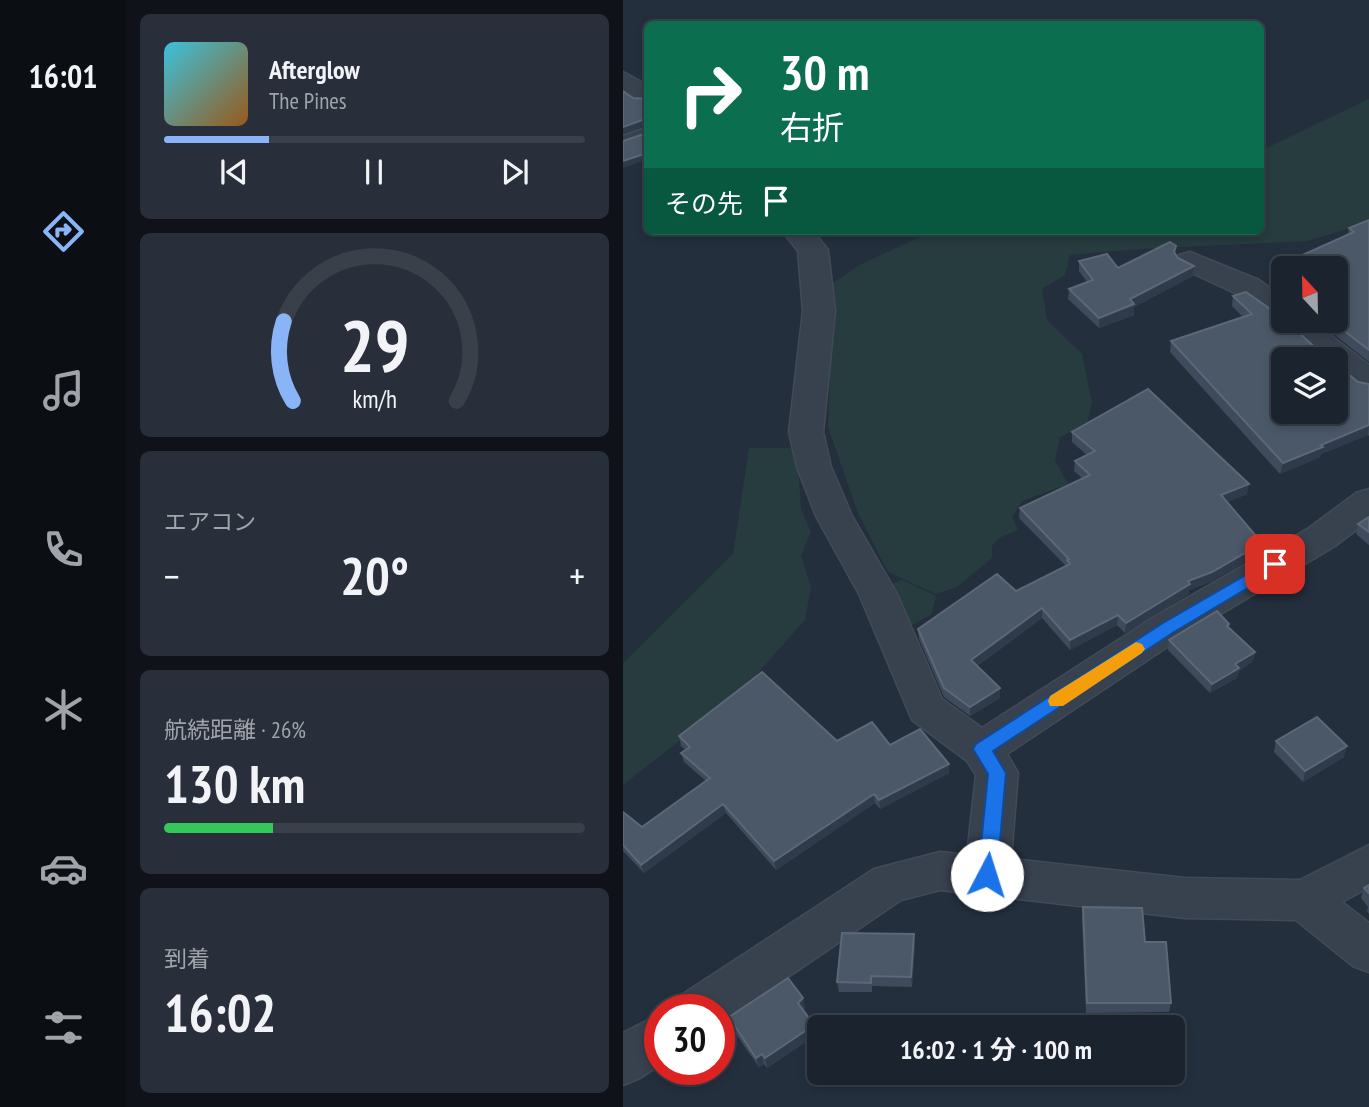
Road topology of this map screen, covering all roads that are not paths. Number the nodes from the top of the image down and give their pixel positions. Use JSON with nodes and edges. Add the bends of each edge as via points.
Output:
{"nodes":[{"id":1,"x":624,"y":82,"type":"edge"},
{"id":2,"x":644,"y":94,"type":"edge"},
{"id":3,"x":644,"y":133,"type":"edge"},
{"id":4,"x":623,"y":141,"type":"edge"},
{"id":5,"x":800,"y":235,"type":"edge"},
{"id":6,"x":1191,"y":261,"type":"edge"},
{"id":7,"x":1271,"y":304,"type":"edge"},
{"id":8,"x":1307,"y":333,"type":"edge"},
{"id":9,"x":1369,"y":382,"type":"edge"},
{"id":10,"x":1369,"y":502,"type":"edge"},
{"id":11,"x":982,"y":749,"type":"junction"},
{"id":12,"x":1369,"y":864,"type":"edge"},
{"id":13,"x":987,"y":875,"type":"junction"},
{"id":14,"x":1305,"y":900,"type":"junction"},
{"id":15,"x":1369,"y":951,"type":"edge"},
{"id":16,"x":724,"y":994,"type":"edge"},
{"id":17,"x":644,"y":1047,"type":"edge"},
{"id":18,"x":623,"y":1060,"type":"edge"}],
"edges":[{"from":1,"to":2,"type":"street"},
{"from":3,"to":4,"type":"lane"},
{"from":5,"to":11,"type":"street","via":[[813,250],[818,311],[806,432],[814,467],[834,516],[879,594],[926,709]]},
{"from":6,"to":7,"type":"street"},
{"from":8,"to":9,"type":"street"},
{"from":10,"to":11,"type":"street","via":[[1322,537],[1168,628]]},
{"from":11,"to":13,"type":"street","via":[[997,773]]},
{"from":12,"to":14,"type":"street"},
{"from":13,"to":14,"type":"street","via":[[1185,898]]},
{"from":13,"to":16,"type":"street","via":[[940,871],[890,883]]},
{"from":14,"to":15,"type":"street"},
{"from":17,"to":18,"type":"street"}]}
